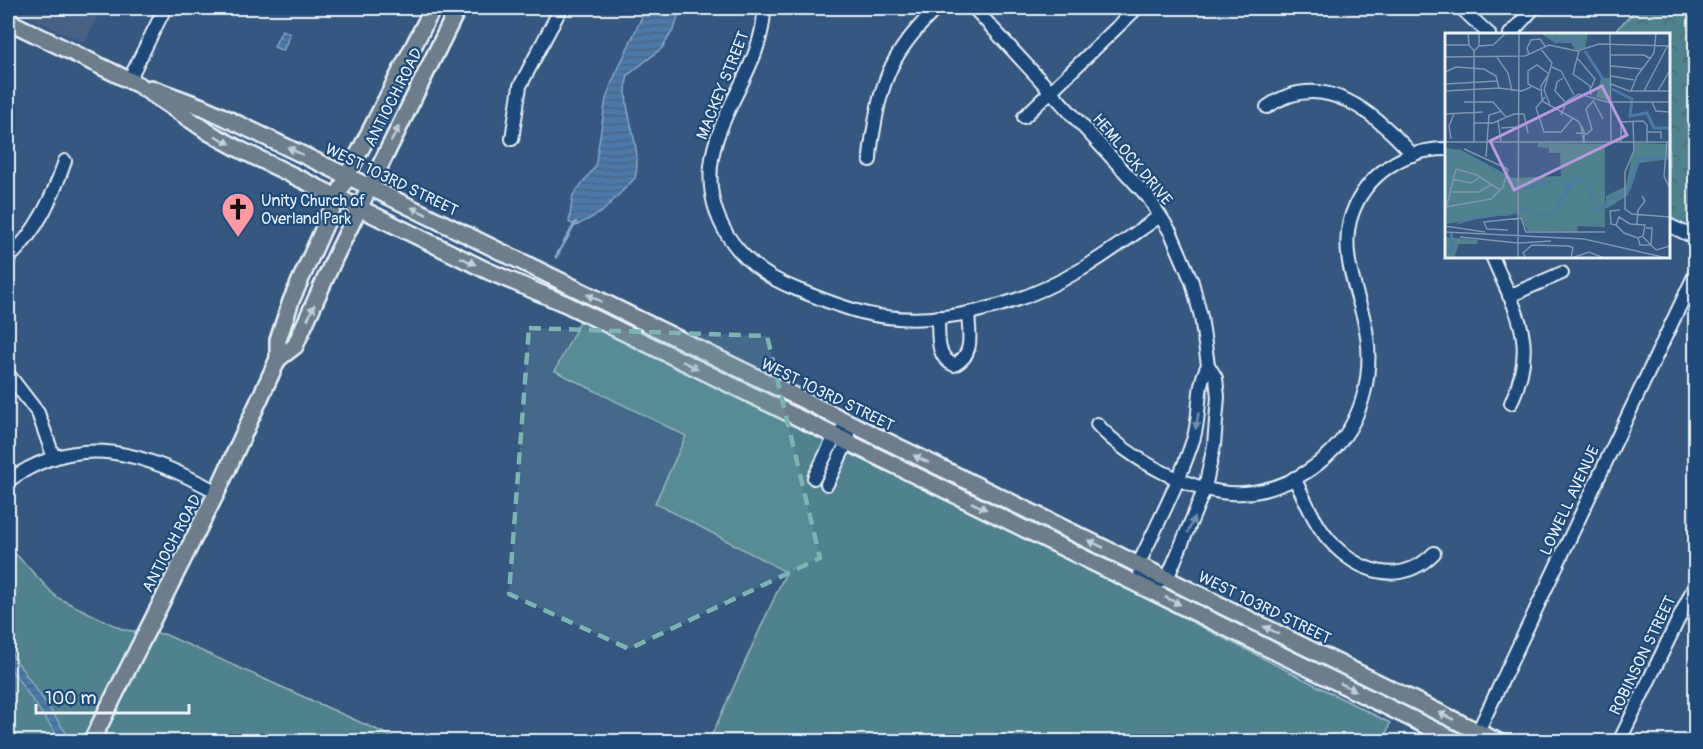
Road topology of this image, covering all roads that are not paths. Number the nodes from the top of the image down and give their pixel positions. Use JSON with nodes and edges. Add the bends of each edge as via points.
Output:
{"nodes":[{"id":1,"x":165,"y":8,"type":"edge"},
{"id":2,"x":433,"y":8,"type":"edge"},
{"id":3,"x":458,"y":8,"type":"edge"},
{"id":4,"x":561,"y":8,"type":"edge"},
{"id":5,"x":764,"y":8,"type":"edge"},
{"id":6,"x":937,"y":8,"type":"edge"},
{"id":7,"x":974,"y":8,"type":"edge"},
{"id":8,"x":1137,"y":8,"type":"edge"},
{"id":9,"x":1461,"y":8,"type":"edge"},
{"id":10,"x":1534,"y":8,"type":"edge"},
{"id":11,"x":8,"y":21,"type":"edge"},
{"id":12,"x":1489,"y":33,"type":"edge"},
{"id":13,"x":1511,"y":33,"type":"edge"},
{"id":14,"x":134,"y":83,"type":"junction"},
{"id":15,"x":1049,"y":90,"type":"junction"},
{"id":16,"x":182,"y":98,"type":"junction"},
{"id":17,"x":1267,"y":107,"type":"dead end"},
{"id":18,"x":1023,"y":117,"type":"dead end"},
{"id":19,"x":190,"y":119,"type":"junction"},
{"id":20,"x":512,"y":139,"type":"dead end"},
{"id":21,"x":1445,"y":148,"type":"edge"},
{"id":22,"x":1413,"y":154,"type":"junction"},
{"id":23,"x":870,"y":160,"type":"dead end"},
{"id":24,"x":65,"y":161,"type":"dead end"},
{"id":25,"x":347,"y":176,"type":"junction"},
{"id":26,"x":368,"y":186,"type":"junction"},
{"id":27,"x":338,"y":197,"type":"junction"},
{"id":28,"x":359,"y":208,"type":"junction"},
{"id":29,"x":1160,"y":216,"type":"junction"},
{"id":30,"x":1670,"y":226,"type":"edge"},
{"id":31,"x":1695,"y":238,"type":"edge"},
{"id":32,"x":1493,"y":258,"type":"edge"},
{"id":33,"x":8,"y":259,"type":"edge"},
{"id":34,"x":1695,"y":272,"type":"edge"},
{"id":35,"x":1562,"y":273,"type":"dead end"},
{"id":36,"x":1509,"y":296,"type":"junction"},
{"id":37,"x":968,"y":313,"type":"junction"},
{"id":38,"x":938,"y":317,"type":"junction"},
{"id":39,"x":278,"y":359,"type":"junction"},
{"id":40,"x":1208,"y":364,"type":"junction"},
{"id":41,"x":8,"y":374,"type":"edge"},
{"id":42,"x":1511,"y":403,"type":"dead end"},
{"id":43,"x":848,"y":424,"type":"junction"},
{"id":44,"x":1097,"y":424,"type":"dead end"},
{"id":45,"x":841,"y":439,"type":"junction"},
{"id":46,"x":54,"y":458,"type":"junction"},
{"id":47,"x":814,"y":478,"type":"dead end"},
{"id":48,"x":1179,"y":478,"type":"junction"},
{"id":49,"x":1294,"y":478,"type":"junction"},
{"id":50,"x":8,"y":481,"type":"edge"},
{"id":51,"x":827,"y":484,"type":"dead end"},
{"id":52,"x":1205,"y":488,"type":"junction"},
{"id":53,"x":217,"y":492,"type":"junction"},
{"id":54,"x":1434,"y":553,"type":"dead end"},
{"id":55,"x":1138,"y":565,"type":"junction"},
{"id":56,"x":1167,"y":579,"type":"junction"},
{"id":57,"x":1695,"y":583,"type":"edge"},
{"id":58,"x":1145,"y":587,"type":"junction"},
{"id":59,"x":1476,"y":736,"type":"edge"},
{"id":60,"x":91,"y":741,"type":"edge"},
{"id":61,"x":1459,"y":741,"type":"edge"},
{"id":62,"x":1499,"y":741,"type":"edge"},
{"id":63,"x":1619,"y":741,"type":"edge"}],
"edges":[{"from":1,"to":14,"type":"street"},
{"from":2,"to":25,"type":"main road","name":"ANTIOCH ROAD"},
{"from":26,"to":3,"type":"main road","name":"ANTIOCH ROAD","one_way":true},
{"from":4,"to":20,"type":"street","via":[[520,86]]},
{"from":5,"to":38,"type":"street","name":"MACKEY STREET","via":[[761,38],[717,135],[710,165],[719,222],[755,268],[787,286],[866,313]]},
{"from":6,"to":23,"type":"street","via":[[897,52],[887,72],[879,94]]},
{"from":7,"to":15,"type":"street","name":"HEMLOCK DRIVE"},
{"from":8,"to":15,"type":"street"},
{"from":9,"to":12,"type":"street"},
{"from":10,"to":13,"type":"street"},
{"from":11,"to":14,"type":"main road","name":"WEST 103RD STREET"},
{"from":14,"to":16,"type":"main road","name":"WEST 103RD STREET"},
{"from":14,"to":19,"type":"main road","name":"WEST 103RD STREET"},
{"from":15,"to":18,"type":"street"},
{"from":15,"to":29,"type":"street","name":"HEMLOCK DRIVE","via":[[1132,178]]},
{"from":16,"to":19,"type":"main road"},
{"from":25,"to":16,"type":"main road","name":"WEST 103RD STREET","one_way":true},
{"from":17,"to":22,"type":"street","via":[[1278,99],[1303,93],[1338,97],[1372,114]]},
{"from":19,"to":27,"type":"main road","name":"WEST 103RD STREET","one_way":true,"via":[[241,150]]},
{"from":21,"to":22,"type":"street"},
{"from":22,"to":49,"type":"street","via":[[1375,177],[1349,225],[1348,257],[1368,339],[1369,362],[1362,404],[1338,445],[1322,461]]},
{"from":24,"to":33,"type":"street","via":[[52,200],[38,224]]},
{"from":25,"to":26,"type":"main road","name":"WEST 103RD STREET"},
{"from":25,"to":27,"type":"main road","name":"ANTIOCH ROAD"},
{"from":26,"to":28,"type":"main road","name":"ANTIOCH ROAD"},
{"from":43,"to":26,"type":"main road","name":"WEST 103RD STREET","one_way":true},
{"from":27,"to":28,"type":"main road","name":"WEST 103RD STREET"},
{"from":27,"to":39,"type":"main road","name":"ANTIOCH ROAD","via":[[291,301],[278,340]]},
{"from":39,"to":28,"type":"main road","name":"ANTIOCH ROAD","one_way":true,"via":[[295,346]]},
{"from":28,"to":45,"type":"main road","name":"WEST 103RD STREET","one_way":true},
{"from":29,"to":37,"type":"street","name":"MACKEY STREET","via":[[1047,288]]},
{"from":29,"to":40,"type":"street","name":"HEMLOCK DRIVE","via":[[1192,282]]},
{"from":30,"to":31,"type":"street"},
{"from":32,"to":36,"type":"street"},
{"from":34,"to":59,"type":"street","name":"LOWELL AVENUE"},
{"from":35,"to":36,"type":"street"},
{"from":36,"to":42,"type":"street","via":[[1525,344],[1522,373]]},
{"from":37,"to":38,"type":"street","name":"MACKEY STREET"},
{"from":37,"to":38,"type":"street","via":[[969,352],[954,365],[940,353]]},
{"from":39,"to":53,"type":"main road","name":"ANTIOCH ROAD"},
{"from":40,"to":48,"type":"street","name":"HEMLOCK DRIVE","one_way":true,"via":[[1200,379],[1195,433]]},
{"from":40,"to":52,"type":"street","name":"HEMLOCK DRIVE","via":[[1216,378],[1218,397]]},
{"from":41,"to":46,"type":"street","via":[[38,413]]},
{"from":43,"to":45,"type":"street"},
{"from":55,"to":43,"type":"main road","name":"WEST 103RD STREET","one_way":true},
{"from":44,"to":48,"type":"street","via":[[1123,449]]},
{"from":45,"to":47,"type":"street"},
{"from":45,"to":51,"type":"street"},
{"from":45,"to":58,"type":"main road","name":"WEST 103RD STREET","one_way":true},
{"from":46,"to":50,"type":"street"},
{"from":46,"to":53,"type":"street","via":[[93,451],[135,455],[158,462]]},
{"from":48,"to":52,"type":"street"},
{"from":48,"to":55,"type":"street","name":"HEMLOCK DRIVE"},
{"from":49,"to":52,"type":"street","via":[[1251,493],[1227,494]]},
{"from":49,"to":54,"type":"street","via":[[1324,534],[1356,562],[1372,570],[1402,574],[1419,567]]},
{"from":56,"to":52,"type":"street","name":"HEMLOCK DRIVE","one_way":true},
{"from":53,"to":60,"type":"main road","name":"ANTIOCH ROAD"},
{"from":55,"to":56,"type":"main road","name":"WEST 103RD STREET"},
{"from":55,"to":58,"type":"street"},
{"from":56,"to":58,"type":"street"},
{"from":59,"to":56,"type":"main road","name":"WEST 103RD STREET","one_way":true},
{"from":57,"to":63,"type":"street","name":"ROBINSON STREET"},
{"from":58,"to":61,"type":"main road","name":"WEST 103RD STREET","one_way":true},
{"from":59,"to":62,"type":"main road","name":"WEST 103RD STREET"}]}
